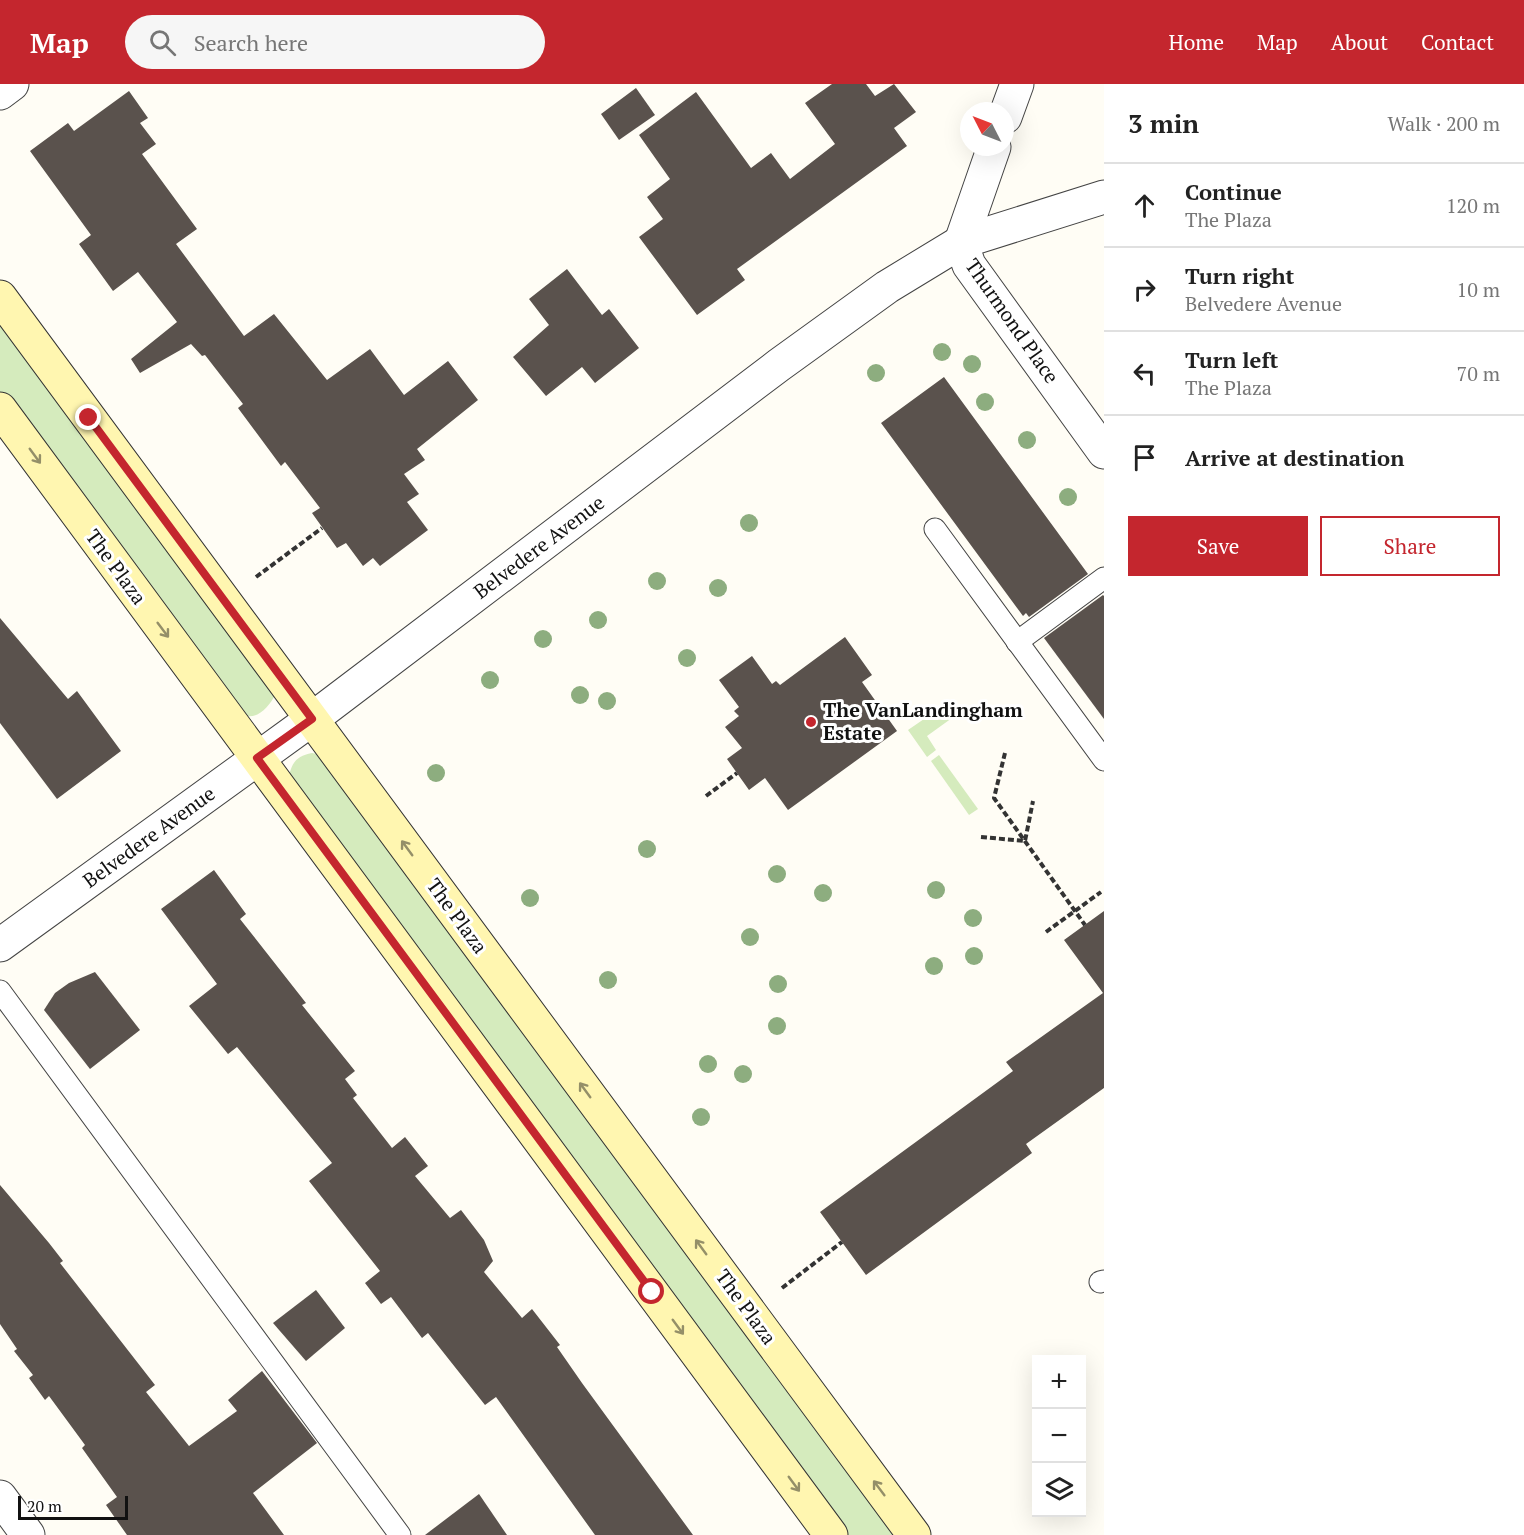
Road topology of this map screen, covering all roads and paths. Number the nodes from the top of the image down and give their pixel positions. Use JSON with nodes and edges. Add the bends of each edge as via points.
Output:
{"nodes":[{"id":1,"x":12,"y":84,"type":"edge"},
{"id":2,"x":1017,"y":84,"type":"edge"},
{"id":3,"x":0,"y":93,"type":"edge"},
{"id":4,"x":1010,"y":102,"type":"edge"},
{"id":5,"x":991,"y":156,"type":"edge"},
{"id":6,"x":1104,"y":197,"type":"edge"},
{"id":7,"x":961,"y":242,"type":"junction"},
{"id":8,"x":0,"y":297,"type":"edge"},
{"id":9,"x":0,"y":409,"type":"edge"},
{"id":10,"x":1104,"y":452,"type":"edge"},
{"id":11,"x":322,"y":528,"type":"dead end"},
{"id":12,"x":935,"y":529,"type":"dead end"},
{"id":13,"x":256,"y":577,"type":"dead end"},
{"id":14,"x":1104,"y":578,"type":"edge"},
{"id":15,"x":1017,"y":642,"type":"junction"},
{"id":16,"x":312,"y":719,"type":"junction"},
{"id":17,"x":1005,"y":753,"type":"dead end"},
{"id":18,"x":257,"y":758,"type":"junction"},
{"id":19,"x":1104,"y":760,"type":"edge"},
{"id":20,"x":737,"y":773,"type":"dead end"},
{"id":21,"x":706,"y":796,"type":"dead end"},
{"id":22,"x":1033,"y":801,"type":"dead end"},
{"id":23,"x":981,"y":837,"type":"dead end"},
{"id":24,"x":1026,"y":841,"type":"junction"},
{"id":25,"x":1101,"y":892,"type":"dead end"},
{"id":26,"x":1076,"y":910,"type":"junction"},
{"id":27,"x":1085,"y":925,"type":"dead end"},
{"id":28,"x":1046,"y":932,"type":"dead end"},
{"id":29,"x":0,"y":945,"type":"edge"},
{"id":30,"x":0,"y":991,"type":"edge"},
{"id":31,"x":842,"y":1242,"type":"dead end"},
{"id":32,"x":782,"y":1288,"type":"dead end"},
{"id":33,"x":0,"y":1497,"type":"edge"},
{"id":34,"x":28,"y":1535,"type":"edge"},
{"id":35,"x":400,"y":1535,"type":"edge"},
{"id":36,"x":831,"y":1535,"type":"edge"},
{"id":37,"x":914,"y":1535,"type":"edge"}],
"edges":[{"from":1,"to":3,"type":"street"},
{"from":2,"to":4,"type":"street"},
{"from":5,"to":7,"type":"street","name":"Thurmond Place"},
{"from":6,"to":7,"type":"street","name":"Belvedere Avenue"},
{"from":7,"to":10,"type":"street","name":"Thurmond Place","via":[[969,265]]},
{"from":7,"to":16,"type":"street","name":"Belvedere Avenue","via":[[887,287],[787,359]]},
{"from":8,"to":16,"type":"main road","name":"The Plaza"},
{"from":9,"to":18,"type":"main road","name":"The Plaza","one_way":true},
{"from":11,"to":13,"type":"path"},
{"from":12,"to":15,"type":"lane"},
{"from":14,"to":15,"type":"lane"},
{"from":15,"to":19,"type":"lane"},
{"from":16,"to":18,"type":"street","name":"Belvedere Avenue"},
{"from":37,"to":16,"type":"main road","name":"The Plaza","one_way":true},
{"from":17,"to":24,"type":"path","via":[[994,798]]},
{"from":18,"to":29,"type":"street","name":"Belvedere Avenue"},
{"from":18,"to":36,"type":"main road","name":"The Plaza","one_way":true},
{"from":20,"to":21,"type":"path"},
{"from":22,"to":24,"type":"path"},
{"from":23,"to":24,"type":"path"},
{"from":24,"to":26,"type":"path"},
{"from":25,"to":26,"type":"path"},
{"from":26,"to":27,"type":"path"},
{"from":26,"to":28,"type":"path"},
{"from":30,"to":35,"type":"lane"},
{"from":31,"to":32,"type":"path"},
{"from":33,"to":34,"type":"street"}]}
